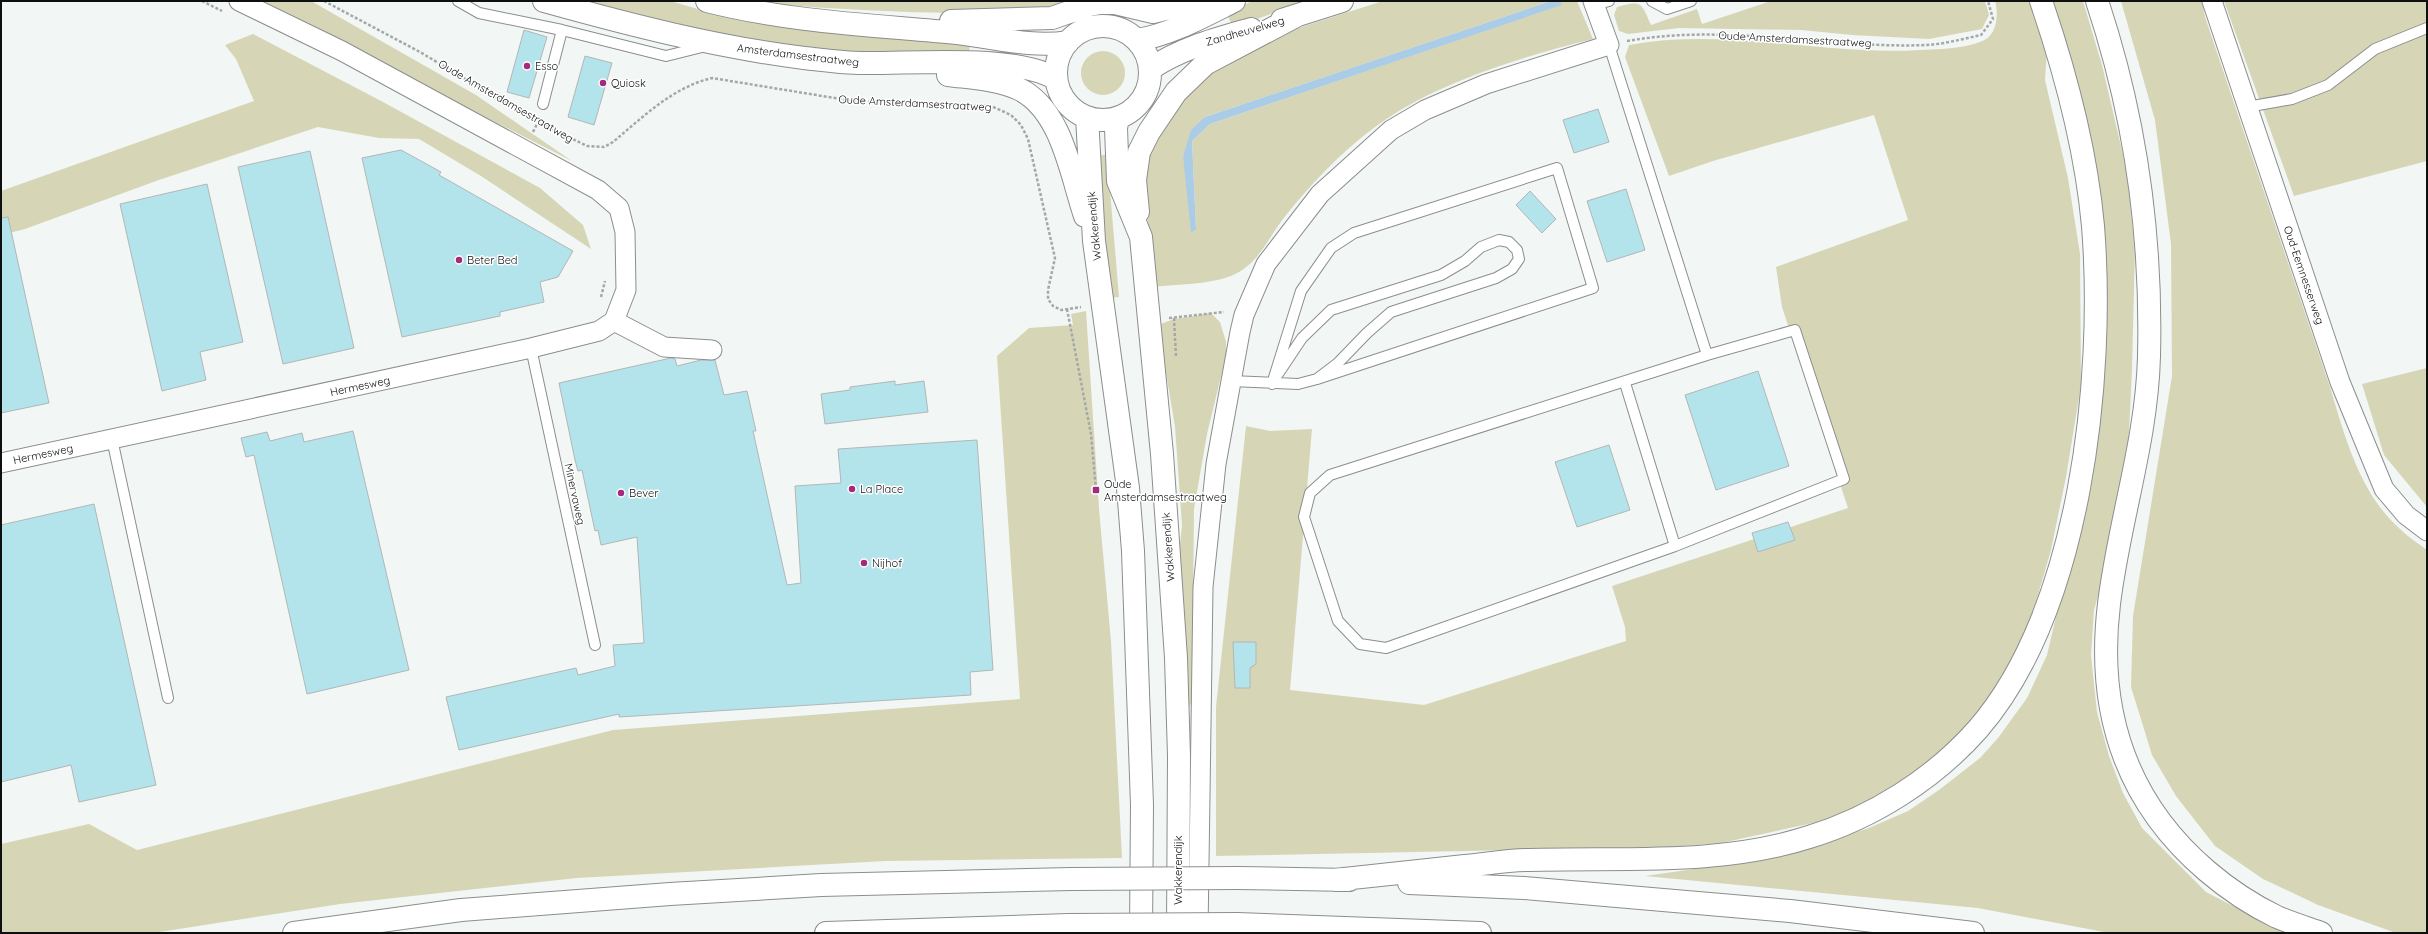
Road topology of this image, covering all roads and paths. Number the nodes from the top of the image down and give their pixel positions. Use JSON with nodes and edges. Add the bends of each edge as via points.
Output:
{"nodes":[{"id":1,"x":202,"y":1,"type":"edge"},
{"id":2,"x":239,"y":1,"type":"edge"},
{"id":3,"x":324,"y":1,"type":"edge"},
{"id":4,"x":458,"y":1,"type":"edge"},
{"id":5,"x":544,"y":1,"type":"edge"},
{"id":6,"x":707,"y":1,"type":"edge"},
{"id":7,"x":1197,"y":1,"type":"edge"},
{"id":8,"x":1234,"y":1,"type":"edge"},
{"id":9,"x":1342,"y":1,"type":"edge"},
{"id":10,"x":1652,"y":1,"type":"edge"},
{"id":11,"x":1691,"y":1,"type":"edge"},
{"id":12,"x":1988,"y":1,"type":"edge"},
{"id":13,"x":2042,"y":1,"type":"edge"},
{"id":14,"x":2096,"y":1,"type":"edge"},
{"id":15,"x":2212,"y":1,"type":"edge"},
{"id":16,"x":1599,"y":2,"type":"edge"},
{"id":17,"x":224,"y":12,"type":"dead end"},
{"id":18,"x":1296,"y":16,"type":"junction"},
{"id":19,"x":870,"y":24,"type":"junction"},
{"id":20,"x":2427,"y":28,"type":"edge"},
{"id":21,"x":562,"y":30,"type":"junction"},
{"id":22,"x":1137,"y":40,"type":"junction"},
{"id":23,"x":1068,"y":42,"type":"junction"},
{"id":24,"x":716,"y":44,"type":"junction"},
{"id":25,"x":1609,"y":45,"type":"junction"},
{"id":26,"x":860,"y":63,"type":"junction"},
{"id":27,"x":1150,"y":70,"type":"junction"},
{"id":28,"x":1056,"y":78,"type":"junction"},
{"id":29,"x":543,"y":104,"type":"dead end"},
{"id":30,"x":2248,"y":107,"type":"junction"},
{"id":31,"x":1087,"y":117,"type":"junction"},
{"id":32,"x":1118,"y":118,"type":"junction"},
{"id":33,"x":1141,"y":238,"type":"junction"},
{"id":34,"x":1094,"y":241,"type":"junction"},
{"id":35,"x":608,"y":275,"type":"dead end"},
{"id":36,"x":1102,"y":304,"type":"junction"},
{"id":37,"x":1067,"y":309,"type":"junction"},
{"id":38,"x":1244,"y":315,"type":"junction"},
{"id":39,"x":614,"y":321,"type":"junction"},
{"id":40,"x":1150,"y":321,"type":"junction"},
{"id":41,"x":531,"y":348,"type":"junction"},
{"id":42,"x":712,"y":350,"type":"dead end"},
{"id":43,"x":1708,"y":355,"type":"junction"},
{"id":44,"x":1317,"y":379,"type":"junction"},
{"id":45,"x":1231,"y":381,"type":"junction"},
{"id":46,"x":1625,"y":383,"type":"junction"},
{"id":47,"x":1272,"y":384,"type":"junction"},
{"id":48,"x":112,"y":440,"type":"junction"},
{"id":49,"x":1,"y":464,"type":"edge"},
{"id":50,"x":1096,"y":490,"type":"dead end"},
{"id":51,"x":2427,"y":531,"type":"edge"},
{"id":52,"x":1675,"y":546,"type":"junction"},
{"id":53,"x":595,"y":645,"type":"dead end"},
{"id":54,"x":168,"y":698,"type":"dead end"},
{"id":55,"x":1335,"y":880,"type":"junction"},
{"id":56,"x":294,"y":933,"type":"edge"},
{"id":57,"x":826,"y":933,"type":"edge"},
{"id":58,"x":1141,"y":933,"type":"edge"},
{"id":59,"x":1178,"y":933,"type":"edge"},
{"id":60,"x":1198,"y":933,"type":"edge"},
{"id":61,"x":1480,"y":933,"type":"edge"},
{"id":62,"x":1973,"y":933,"type":"edge"},
{"id":63,"x":2321,"y":933,"type":"edge"}],
"edges":[{"from":1,"to":17,"type":"path"},
{"from":2,"to":39,"type":"street","via":[[342,51],[598,190],[619,208],[625,232],[626,290]]},
{"from":3,"to":37,"type":"path","name":"Oude Amsterdamsestraatweg","via":[[420,52],[538,122],[591,147],[604,147],[613,142],[664,100],[712,78],[853,101],[991,106],[1002,109],[1017,120],[1028,139],[1055,258],[1048,299],[1053,306],[1061,310]]},
{"from":4,"to":21,"type":"lane","via":[[479,14]]},
{"from":5,"to":24,"type":"main road","name":"Amsterdamsestraatweg"},
{"from":6,"to":19,"type":"main road","via":[[784,17]]},
{"from":7,"to":19,"type":"main road","via":[[1153,12],[1101,3],[1052,18]]},
{"from":8,"to":22,"type":"main road","via":[[1198,18]]},
{"from":9,"to":18,"type":"main road","name":"Zandheuvelweg"},
{"from":10,"to":11,"type":"lane","via":[[1667,9]]},
{"from":12,"to":25,"type":"path","name":"Oude Amsterdamsestraatweg","via":[[1993,19],[1981,35],[1928,45],[1842,43],[1737,34],[1664,35]]},
{"from":13,"to":55,"type":"main road","via":[[2057,47],[2078,133],[2087,186],[2096,285],[2096,354],[2078,490],[2062,560],[2023,662],[1978,729],[1942,765],[1896,798],[1844,824],[1810,837],[1773,846],[1684,857],[1600,861],[1527,860]]},
{"from":14,"to":63,"type":"main road","via":[[2126,105],[2140,187],[2147,261],[2148,366],[2138,456],[2109,604],[2105,672],[2113,721],[2128,769],[2150,808],[2184,851],[2229,890],[2277,917]]},
{"from":15,"to":30,"type":"street","name":"Oud-Eemnesserweg"},
{"from":16,"to":25,"type":"street"},
{"from":18,"to":27,"type":"main road","name":"Zandheuvelweg","via":[[1209,41],[1173,55]]},
{"from":18,"to":33,"type":"main road","via":[[1205,64],[1176,92],[1149,132],[1136,164]]},
{"from":19,"to":23,"type":"main road","via":[[994,37],[1034,44]]},
{"from":20,"to":30,"type":"lane","via":[[2375,49],[2328,85],[2292,99]]},
{"from":21,"to":24,"type":"lane","via":[[666,56]]},
{"from":21,"to":29,"type":"lane"},
{"from":22,"to":23,"type":"main road","via":[[1123,30],[1107,26],[1082,31]]},
{"from":22,"to":27,"type":"main road","via":[[1146,53]]},
{"from":23,"to":28,"type":"main road","via":[[1057,63]]},
{"from":24,"to":26,"type":"main road","name":"Amsterdamsestraatweg","via":[[745,50]]},
{"from":25,"to":38,"type":"street","via":[[1486,84],[1425,110],[1391,130],[1320,194],[1294,226],[1266,264]]},
{"from":25,"to":43,"type":"lane"},
{"from":26,"to":28,"type":"main road","name":"Amsterdamsestraatweg","via":[[994,64],[1024,68]]},
{"from":26,"to":34,"type":"main road","via":[[993,81],[1027,94],[1048,117],[1062,141]]},
{"from":27,"to":32,"type":"main road","via":[[1150,80],[1142,99]]},
{"from":28,"to":31,"type":"main road","via":[[1066,101]]},
{"from":30,"to":51,"type":"street","name":"Oud-Eemnesserweg","via":[[2340,382],[2384,490],[2406,515]]},
{"from":31,"to":32,"type":"main road","via":[[1102,120]]},
{"from":31,"to":34,"type":"main road","name":"Wakkerendijk"},
{"from":32,"to":33,"type":"main road","name":"Wakkerendijk","via":[[1118,181]]},
{"from":33,"to":40,"type":"main road","name":"Wakkerendijk"},
{"from":34,"to":36,"type":"main road","name":"Wakkerendijk"},
{"from":35,"to":39,"type":"path","via":[[600,294]]},
{"from":36,"to":37,"type":"path"},
{"from":36,"to":58,"type":"main road","name":"Wakkerendijk","via":[[1127,481],[1133,551],[1142,804]]},
{"from":37,"to":50,"type":"path","via":[[1091,434]]},
{"from":38,"to":40,"type":"path","via":[[1226,312]]},
{"from":38,"to":45,"type":"street","name":"Wakkerendijk"},
{"from":39,"to":41,"type":"street","name":"Hermesweg","via":[[599,331]]},
{"from":39,"to":42,"type":"street","via":[[664,347]]},
{"from":40,"to":59,"type":"main road","name":"Wakkerendijk","via":[[1176,658],[1179,756]]},
{"from":41,"to":48,"type":"street","name":"Hermesweg"},
{"from":41,"to":53,"type":"lane","name":"Minervaweg"},
{"from":43,"to":46,"type":"lane"},
{"from":43,"to":52,"type":"lane","via":[[1795,330],[1844,479]]},
{"from":44,"to":47,"type":"lane","via":[[1298,384]]},
{"from":44,"to":47,"type":"lane","via":[[1338,363],[1391,312],[1496,278],[1512,269],[1519,259],[1517,250],[1509,242],[1499,240],[1481,247],[1465,261],[1441,275],[1331,310],[1302,338]]},
{"from":44,"to":47,"type":"lane","via":[[1593,288],[1557,168],[1354,233],[1331,248],[1301,291]]},
{"from":45,"to":47,"type":"lane"},
{"from":45,"to":60,"type":"street","name":"Wakkerendijk","via":[[1216,464],[1203,587]]},
{"from":46,"to":52,"type":"lane"},
{"from":46,"to":52,"type":"lane","via":[[1330,475],[1310,493],[1304,517],[1338,621],[1360,644],[1386,648]]},
{"from":48,"to":49,"type":"street","name":"Hermesweg"},
{"from":48,"to":54,"type":"lane"},
{"from":55,"to":56,"type":"main road","bridge":true,"via":[[1071,879],[836,885],[670,894],[461,910]]},
{"from":55,"to":62,"type":"main road","via":[[1539,889],[1790,911]]},
{"from":57,"to":61,"type":"main road","bridge":true,"via":[[1069,925],[1237,924]]}]}
